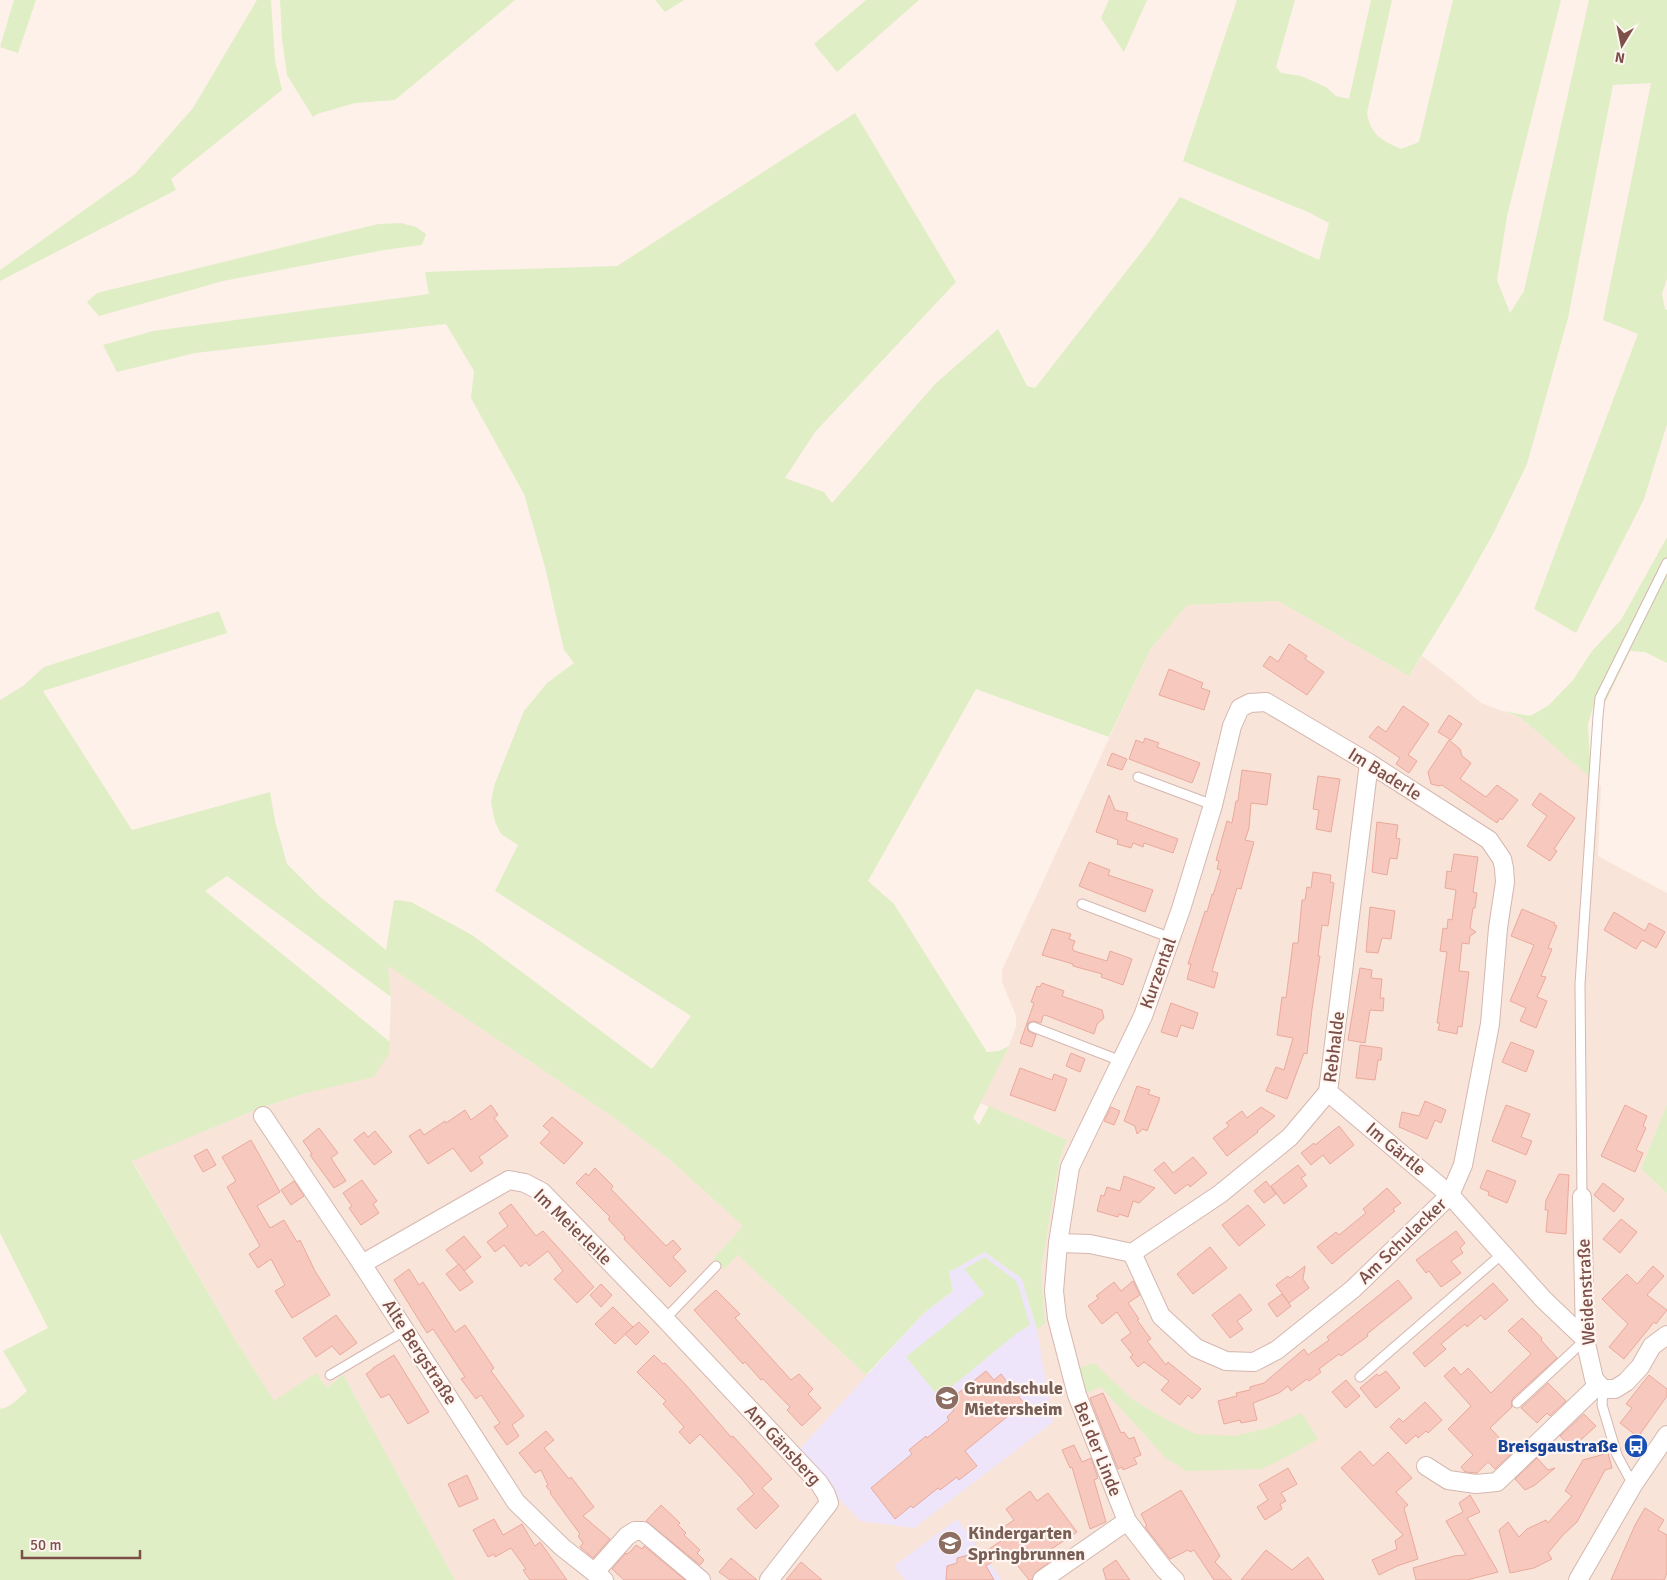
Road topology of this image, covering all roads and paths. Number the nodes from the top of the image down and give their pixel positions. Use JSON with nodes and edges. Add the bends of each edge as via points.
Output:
{"nodes":[{"id":1,"x":1667,"y":563,"type":"edge"},
{"id":2,"x":1250,"y":702,"type":"joint"},
{"id":3,"x":1369,"y":763,"type":"junction"},
{"id":4,"x":1138,"y":777,"type":"dead end"},
{"id":5,"x":1213,"y":805,"type":"junction"},
{"id":6,"x":1504,"y":868,"type":"joint"},
{"id":7,"x":1082,"y":904,"type":"dead end"},
{"id":8,"x":1171,"y":938,"type":"junction"},
{"id":9,"x":1033,"y":1028,"type":"dead end"},
{"id":10,"x":1121,"y":1061,"type":"junction"},
{"id":11,"x":1328,"y":1092,"type":"junction"},
{"id":12,"x":263,"y":1116,"type":"dead end"},
{"id":13,"x":1450,"y":1194,"type":"junction"},
{"id":14,"x":1582,"y":1197,"type":"joint"},
{"id":15,"x":1058,"y":1243,"type":"junction"},
{"id":16,"x":1132,"y":1253,"type":"junction"},
{"id":17,"x":1502,"y":1254,"type":"junction"},
{"id":18,"x":362,"y":1264,"type":"junction"},
{"id":19,"x":716,"y":1266,"type":"dead end"},
{"id":20,"x":665,"y":1319,"type":"junction"},
{"id":21,"x":406,"y":1330,"type":"junction"},
{"id":22,"x":1667,"y":1335,"type":"edge"},
{"id":23,"x":1585,"y":1339,"type":"junction"},
{"id":24,"x":330,"y":1375,"type":"dead end"},
{"id":25,"x":1360,"y":1377,"type":"dead end"},
{"id":26,"x":1601,"y":1387,"type":"junction"},
{"id":27,"x":1517,"y":1402,"type":"dead end"},
{"id":28,"x":1667,"y":1435,"type":"edge"},
{"id":29,"x":1426,"y":1466,"type":"dead end"},
{"id":30,"x":1634,"y":1485,"type":"junction"},
{"id":31,"x":1127,"y":1521,"type":"junction"},
{"id":32,"x":600,"y":1576,"type":"edge"},
{"id":33,"x":701,"y":1580,"type":"edge"},
{"id":34,"x":769,"y":1580,"type":"edge"},
{"id":35,"x":1042,"y":1580,"type":"edge"},
{"id":36,"x":1175,"y":1580,"type":"edge"},
{"id":37,"x":1578,"y":1580,"type":"edge"}],
"edges":[{"from":1,"to":14,"type":"lane","via":[[1600,698],[1580,984]]},
{"from":2,"to":3,"type":"street","name":"Im Baderle","via":[[1266,702]]},
{"from":2,"to":5,"type":"street","name":"Kurzental","via":[[1240,708],[1232,726]]},
{"from":3,"to":6,"type":"street","name":"Im Baderle","via":[[1489,840]]},
{"from":3,"to":11,"type":"street","name":"Rebhalde"},
{"from":4,"to":5,"type":"lane"},
{"from":5,"to":8,"type":"street","name":"Kurzental"},
{"from":6,"to":13,"type":"street","name":"Am Schulacker","via":[[1490,1024],[1463,1165]]},
{"from":7,"to":8,"type":"lane"},
{"from":8,"to":10,"type":"street","name":"Kurzental","via":[[1143,1016]]},
{"from":9,"to":10,"type":"lane"},
{"from":10,"to":15,"type":"street","name":"Kurzental","via":[[1070,1167]]},
{"from":11,"to":13,"type":"street","name":"Im Gärtle"},
{"from":11,"to":16,"type":"street","name":"Rebhalde","via":[[1290,1137],[1220,1194]]},
{"from":12,"to":18,"type":"street","name":"Alte Bergstraße"},
{"from":13,"to":16,"type":"street","name":"Am Schulacker","via":[[1353,1289],[1277,1350],[1254,1362],[1226,1361],[1196,1348],[1161,1316]]},
{"from":13,"to":17,"type":"street","name":"Im Gärtle"},
{"from":14,"to":23,"type":"street","name":"Weidenstraße"},
{"from":15,"to":16,"type":"street","via":[[1090,1244]]},
{"from":15,"to":31,"type":"street","name":"Bei der Linde","via":[[1054,1291],[1057,1318],[1077,1395]]},
{"from":17,"to":23,"type":"street","name":"Im Gärtle"},
{"from":17,"to":25,"type":"lane"},
{"from":18,"to":20,"type":"street","name":"Im Meierleile","via":[[509,1180],[525,1183],[542,1192]]},
{"from":18,"to":21,"type":"street","name":"Alte Bergstraße"},
{"from":19,"to":20,"type":"lane"},
{"from":20,"to":34,"type":"street","name":"Am Gänsberg","via":[[826,1494],[829,1504]]},
{"from":21,"to":24,"type":"lane"},
{"from":21,"to":32,"type":"street","name":"Alte Bergstraße","via":[[516,1502],[562,1547]]},
{"from":22,"to":26,"type":"street","via":[[1652,1346],[1640,1367],[1626,1382],[1615,1389]]},
{"from":23,"to":26,"type":"street","name":"Weidenstraße","via":[[1594,1380]]},
{"from":23,"to":27,"type":"lane"},
{"from":26,"to":29,"type":"street","via":[[1497,1482],[1476,1484],[1448,1480]]},
{"from":26,"to":30,"type":"lane","via":[[1602,1405],[1617,1455]]},
{"from":28,"to":30,"type":"street"},
{"from":30,"to":37,"type":"street"},
{"from":31,"to":35,"type":"street"},
{"from":31,"to":36,"type":"street","name":"Bei der Linde"},
{"from":32,"to":33,"type":"street","name":"Alte Bergstraße","via":[[627,1536],[635,1531],[644,1531]]}]}
